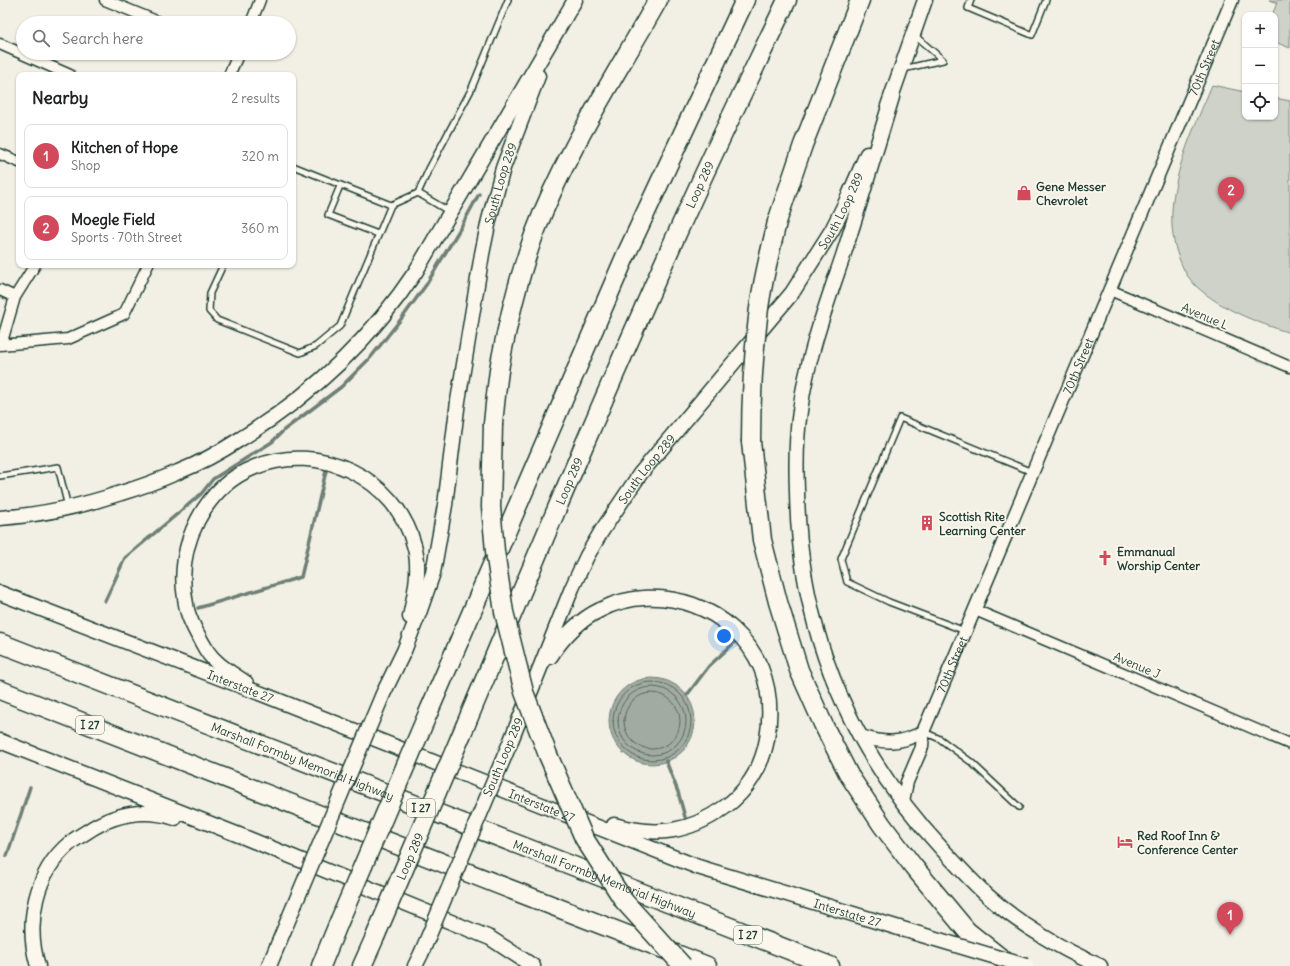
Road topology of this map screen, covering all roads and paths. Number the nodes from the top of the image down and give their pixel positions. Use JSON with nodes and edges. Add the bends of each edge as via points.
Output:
{"nodes":[{"id":1,"x":105,"y":0,"type":"edge"},
{"id":2,"x":260,"y":0,"type":"edge"},
{"id":3,"x":508,"y":0,"type":"edge"},
{"id":4,"x":575,"y":0,"type":"edge"},
{"id":5,"x":658,"y":0,"type":"edge"},
{"id":6,"x":745,"y":0,"type":"edge"},
{"id":7,"x":787,"y":0,"type":"edge"},
{"id":8,"x":860,"y":0,"type":"edge"},
{"id":9,"x":924,"y":0,"type":"edge"},
{"id":10,"x":971,"y":0,"type":"edge"},
{"id":11,"x":1046,"y":0,"type":"edge"},
{"id":12,"x":1232,"y":0,"type":"edge"},
{"id":13,"x":143,"y":16,"type":"edge"},
{"id":14,"x":254,"y":16,"type":"edge"},
{"id":15,"x":913,"y":35,"type":"junction"},
{"id":16,"x":0,"y":44,"type":"edge"},
{"id":17,"x":16,"y":51,"type":"edge"},
{"id":18,"x":36,"y":60,"type":"edge"},
{"id":19,"x":235,"y":60,"type":"edge"},
{"id":20,"x":902,"y":70,"type":"junction"},
{"id":21,"x":63,"y":72,"type":"edge"},
{"id":22,"x":230,"y":72,"type":"edge"},
{"id":23,"x":892,"y":97,"type":"junction"},
{"id":24,"x":0,"y":154,"type":"edge"},
{"id":25,"x":16,"y":161,"type":"edge"},
{"id":26,"x":296,"y":167,"type":"edge"},
{"id":27,"x":340,"y":186,"type":"junction"},
{"id":28,"x":418,"y":193,"type":"junction"},
{"id":29,"x":391,"y":205,"type":"junction"},
{"id":30,"x":451,"y":212,"type":"junction"},
{"id":31,"x":378,"y":234,"type":"junction"},
{"id":32,"x":33,"y":268,"type":"edge"},
{"id":33,"x":147,"y":268,"type":"edge"},
{"id":34,"x":222,"y":268,"type":"edge"},
{"id":35,"x":0,"y":290,"type":"edge"},
{"id":36,"x":1110,"y":290,"type":"junction"},
{"id":37,"x":15,"y":297,"type":"junction"},
{"id":38,"x":0,"y":345,"type":"edge"},
{"id":39,"x":1290,"y":366,"type":"edge"},
{"id":40,"x":1033,"y":472,"type":"junction"},
{"id":41,"x":0,"y":476,"type":"edge"},
{"id":42,"x":68,"y":508,"type":"junction"},
{"id":43,"x":0,"y":518,"type":"edge"},
{"id":44,"x":0,"y":593,"type":"edge"},
{"id":45,"x":975,"y":610,"type":"junction"},
{"id":46,"x":966,"y":632,"type":"junction"},
{"id":47,"x":0,"y":643,"type":"edge"},
{"id":48,"x":404,"y":651,"type":"junction"},
{"id":49,"x":537,"y":675,"type":"junction"},
{"id":50,"x":0,"y":690,"type":"edge"},
{"id":51,"x":267,"y":696,"type":"junction"},
{"id":52,"x":923,"y":732,"type":"junction"},
{"id":53,"x":861,"y":736,"type":"junction"},
{"id":54,"x":0,"y":740,"type":"edge"},
{"id":55,"x":1290,"y":744,"type":"edge"},
{"id":56,"x":903,"y":801,"type":"junction"},
{"id":57,"x":1019,"y":807,"type":"dead end"},
{"id":58,"x":554,"y":809,"type":"junction"},
{"id":59,"x":244,"y":837,"type":"junction"},
{"id":60,"x":490,"y":938,"type":"junction"},
{"id":61,"x":418,"y":960,"type":"edge"},
{"id":62,"x":269,"y":963,"type":"edge"},
{"id":63,"x":38,"y":966,"type":"edge"},
{"id":64,"x":321,"y":966,"type":"edge"},
{"id":65,"x":362,"y":966,"type":"edge"},
{"id":66,"x":528,"y":966,"type":"edge"},
{"id":67,"x":533,"y":966,"type":"edge"},
{"id":68,"x":683,"y":966,"type":"edge"},
{"id":69,"x":708,"y":966,"type":"edge"},
{"id":70,"x":830,"y":966,"type":"edge"},
{"id":71,"x":1011,"y":966,"type":"edge"},
{"id":72,"x":1026,"y":966,"type":"edge"},
{"id":73,"x":1100,"y":966,"type":"edge"}],
"edges":[{"from":1,"to":13,"type":"street"},
{"from":2,"to":14,"type":"street"},
{"from":3,"to":28,"type":"lane","via":[[471,90]]},
{"from":4,"to":30,"type":"main road"},
{"from":4,"to":48,"type":"main road","name":"South Loop 289","via":[[547,55],[525,110],[503,168],[491,213],[482,254],[458,401],[445,505],[432,573]]},
{"from":5,"to":68,"type":"highway","bridge":true,"via":[[559,176],[534,235],[516,294],[500,364],[493,424],[491,507],[504,612],[524,692],[548,754],[584,838],[624,901]]},
{"from":6,"to":64,"type":"highway","bridge":true,"via":[[625,257]]},
{"from":7,"to":65,"type":"highway","name":"Loop 289","bridge":true,"via":[[700,183],[563,493]]},
{"from":8,"to":71,"type":"highway","bridge":true,"via":[[803,145],[777,222],[765,276],[751,388],[751,442],[762,540],[799,670],[850,775],[882,825],[967,931]]},
{"from":9,"to":15,"type":"main road","name":"South Loop 289"},
{"from":10,"to":11,"type":"lane","via":[[968,8],[1032,35]]},
{"from":12,"to":36,"type":"street","name":"70th Street"},
{"from":15,"to":20,"type":"main road","name":"South Loop 289"},
{"from":15,"to":20,"type":"lane","via":[[943,60]]},
{"from":16,"to":17,"type":"street"},
{"from":18,"to":21,"type":"street"},
{"from":19,"to":22,"type":"street"},
{"from":20,"to":23,"type":"main road","name":"South Loop 289"},
{"from":23,"to":49,"type":"main road","name":"South Loop 289","via":[[832,230],[800,280],[770,320],[640,474],[601,532],[572,588]]},
{"from":23,"to":53,"type":"main road","via":[[819,329],[806,378],[797,448],[797,514],[812,616],[830,672],[854,727]]},
{"from":24,"to":25,"type":"street"},
{"from":26,"to":27,"type":"lane"},
{"from":27,"to":29,"type":"lane"},
{"from":27,"to":31,"type":"lane","via":[[328,215]]},
{"from":28,"to":29,"type":"lane"},
{"from":28,"to":30,"type":"lane"},
{"from":29,"to":31,"type":"lane"},
{"from":30,"to":42,"type":"main road","via":[[402,292],[353,349],[310,390],[261,426],[180,472],[148,485]]},
{"from":31,"to":34,"type":"lane","via":[[340,326],[316,346],[300,353],[217,320],[209,311],[210,293]]},
{"from":32,"to":37,"type":"street"},
{"from":33,"to":38,"type":"street","via":[[124,314],[68,339]]},
{"from":35,"to":37,"type":"street"},
{"from":36,"to":39,"type":"street","name":"Avenue L"},
{"from":36,"to":40,"type":"street","name":"70th Street"},
{"from":37,"to":38,"type":"street"},
{"from":40,"to":45,"type":"street","name":"70th Street"},
{"from":40,"to":46,"type":"lane","via":[[900,418],[897,425],[842,559],[847,582],[889,602]]},
{"from":41,"to":42,"type":"lane","via":[[58,467]]},
{"from":42,"to":43,"type":"main road"},
{"from":44,"to":51,"type":"main road","name":"Interstate 27"},
{"from":45,"to":46,"type":"street","name":"70th Street"},
{"from":45,"to":55,"type":"street","name":"Avenue J"},
{"from":46,"to":52,"type":"street","name":"70th Street"},
{"from":47,"to":70,"type":"highway","name":"Marshall Formby Memorial Highway","number":"I 27"},
{"from":48,"to":51,"type":"main road","via":[[416,587],[417,563],[410,534],[397,508],[373,484],[332,463],[288,459],[255,467],[224,486],[202,512],[195,524],[186,555],[183,588],[187,612],[208,652],[220,665]]},
{"from":48,"to":62,"type":"main road","name":"South Loop 289","bridge":true,"via":[[383,694]]},
{"from":49,"to":58,"type":"main road","via":[[571,630],[600,610],[632,599],[680,600],[705,610],[738,634],[760,668],[769,706],[770,725],[766,748],[758,768],[746,787],[730,804],[698,824],[677,830],[654,832],[618,827]]},
{"from":49,"to":61,"type":"main road","name":"South Loop 289","bridge":true},
{"from":50,"to":69,"type":"highway","number":"I 27"},
{"from":51,"to":58,"type":"main road","name":"Interstate 27"},
{"from":52,"to":53,"type":"street","via":[[898,741],[880,742]]},
{"from":52,"to":56,"type":"street","name":"70th Street","via":[[922,747],[907,782]]},
{"from":52,"to":57,"type":"lane","via":[[940,739],[958,753]]},
{"from":53,"to":56,"type":"main road","via":[[883,775]]},
{"from":54,"to":59,"type":"main road"},
{"from":56,"to":73,"type":"main road","via":[[936,843],[989,897],[1024,924]]},
{"from":58,"to":72,"type":"main road","name":"Interstate 27","bridge":true,"via":[[698,867]]},
{"from":59,"to":60,"type":"main road"},
{"from":59,"to":63,"type":"main road","via":[[143,812],[110,819],[94,826],[70,843],[53,862],[36,898],[32,926]]},
{"from":60,"to":66,"type":"main road"},
{"from":60,"to":67,"type":"main road"}]}
